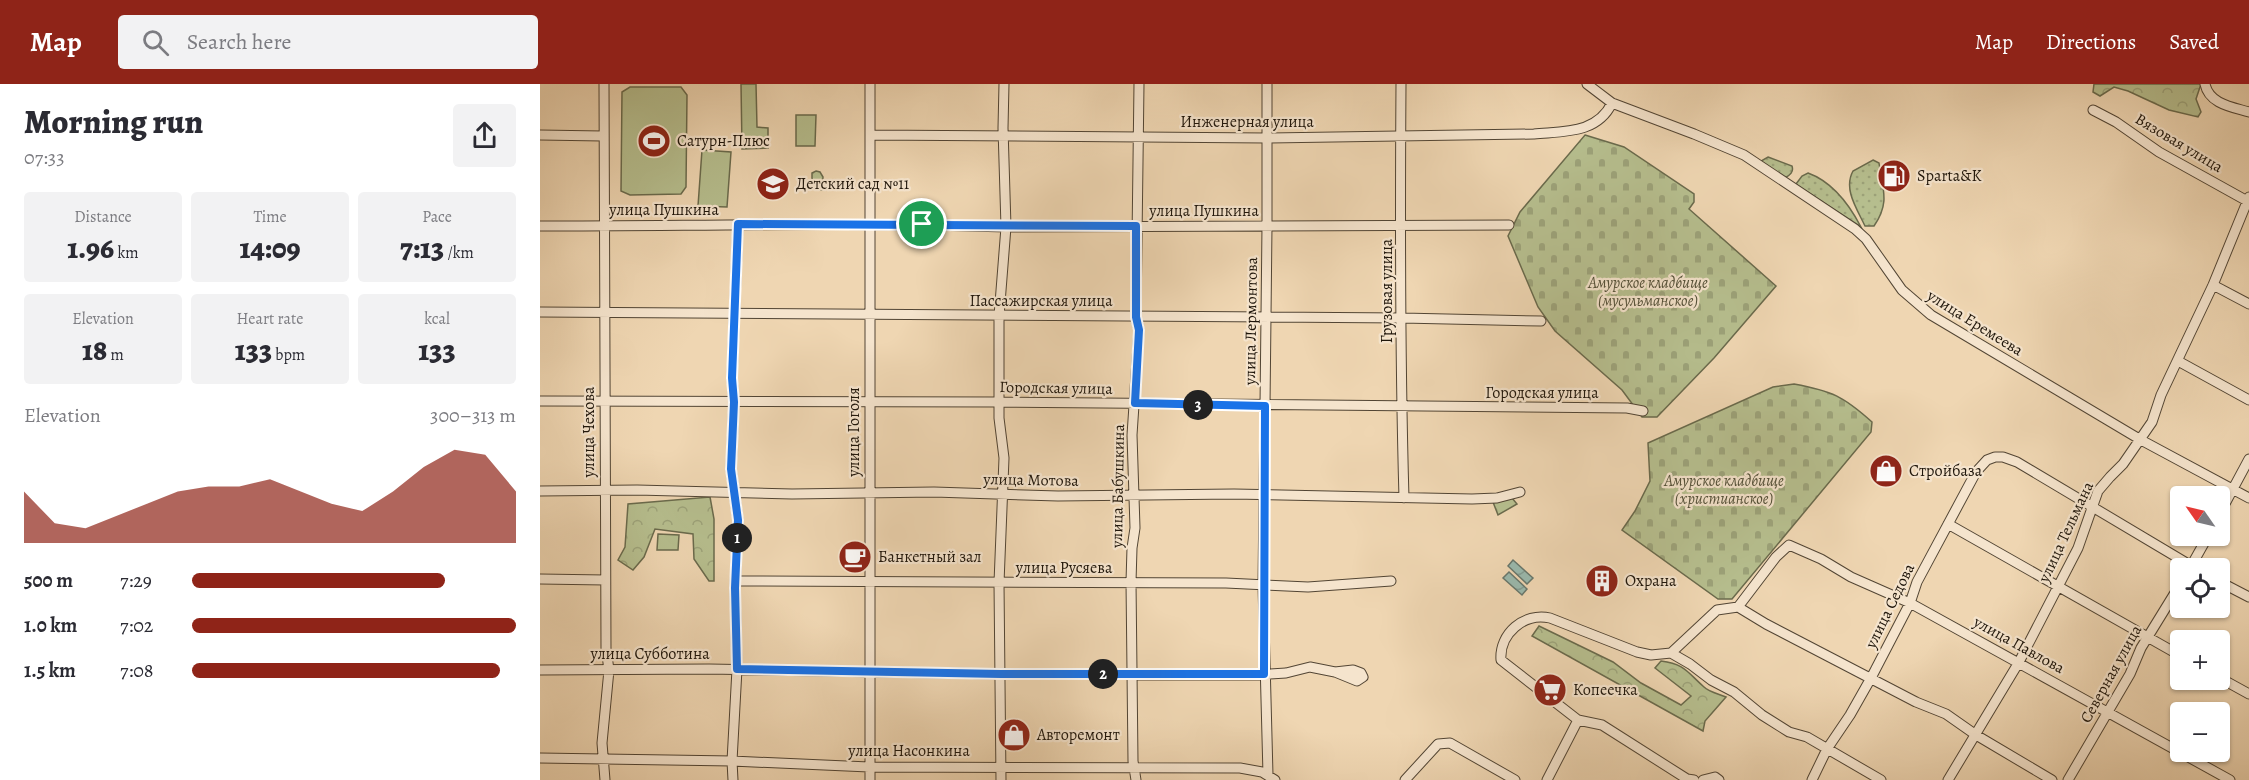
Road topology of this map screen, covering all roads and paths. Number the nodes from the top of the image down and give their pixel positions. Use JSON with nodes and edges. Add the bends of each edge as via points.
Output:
{"nodes":[{"id":1,"x":604,"y":84,"type":"edge"},
{"id":2,"x":870,"y":84,"type":"edge"},
{"id":3,"x":1004,"y":84,"type":"edge"},
{"id":4,"x":1138,"y":84,"type":"edge"},
{"id":5,"x":1267,"y":84,"type":"edge"},
{"id":6,"x":1401,"y":84,"type":"edge"},
{"id":7,"x":1587,"y":84,"type":"edge"},
{"id":8,"x":2205,"y":84,"type":"edge"},
{"id":9,"x":1612,"y":103,"type":"junction"},
{"id":10,"x":2092,"y":110,"type":"dead end"},
{"id":11,"x":2249,"y":112,"type":"edge"},
{"id":12,"x":540,"y":135,"type":"edge"},
{"id":13,"x":870,"y":135,"type":"junction"},
{"id":14,"x":1004,"y":135,"type":"junction"},
{"id":15,"x":1401,"y":135,"type":"junction"},
{"id":16,"x":602,"y":136,"type":"junction"},
{"id":17,"x":1138,"y":137,"type":"junction"},
{"id":18,"x":1266,"y":138,"type":"junction"},
{"id":19,"x":2248,"y":200,"type":"edge"},
{"id":20,"x":738,"y":224,"type":"junction"},
{"id":21,"x":870,"y":224,"type":"junction"},
{"id":22,"x":540,"y":225,"type":"edge"},
{"id":23,"x":604,"y":225,"type":"junction"},
{"id":24,"x":1402,"y":225,"type":"junction"},
{"id":25,"x":1509,"y":225,"type":"dead end"},
{"id":26,"x":1136,"y":226,"type":"junction"},
{"id":27,"x":1267,"y":226,"type":"junction"},
{"id":28,"x":1006,"y":227,"type":"junction"},
{"id":29,"x":2212,"y":285,"type":"junction"},
{"id":30,"x":2249,"y":304,"type":"edge"},
{"id":31,"x":540,"y":312,"type":"edge"},
{"id":32,"x":604,"y":314,"type":"junction"},
{"id":33,"x":735,"y":314,"type":"junction"},
{"id":34,"x":870,"y":314,"type":"junction"},
{"id":35,"x":999,"y":316,"type":"junction"},
{"id":36,"x":1136,"y":317,"type":"junction"},
{"id":37,"x":1266,"y":317,"type":"junction"},
{"id":38,"x":1402,"y":318,"type":"junction"},
{"id":39,"x":1541,"y":321,"type":"dead end"},
{"id":40,"x":2178,"y":360,"type":"junction"},
{"id":41,"x":2249,"y":400,"type":"edge"},
{"id":42,"x":540,"y":401,"type":"edge"},
{"id":43,"x":604,"y":401,"type":"junction"},
{"id":44,"x":734,"y":402,"type":"junction"},
{"id":45,"x":870,"y":402,"type":"junction"},
{"id":46,"x":1000,"y":402,"type":"junction"},
{"id":47,"x":1135,"y":403,"type":"junction"},
{"id":48,"x":1265,"y":406,"type":"junction"},
{"id":49,"x":1402,"y":408,"type":"junction"},
{"id":50,"x":1643,"y":411,"type":"dead end"},
{"id":51,"x":2141,"y":440,"type":"junction"},
{"id":52,"x":2249,"y":459,"type":"edge"},
{"id":53,"x":2233,"y":489,"type":"junction"},
{"id":54,"x":540,"y":490,"type":"edge"},
{"id":55,"x":604,"y":491,"type":"junction"},
{"id":56,"x":734,"y":492,"type":"junction"},
{"id":57,"x":1520,"y":492,"type":"dead end"},
{"id":58,"x":869,"y":493,"type":"junction"},
{"id":59,"x":1002,"y":495,"type":"junction"},
{"id":60,"x":2230,"y":495,"type":"edge"},
{"id":61,"x":1133,"y":496,"type":"junction"},
{"id":62,"x":1263,"y":496,"type":"junction"},
{"id":63,"x":1404,"y":498,"type":"junction"},
{"id":64,"x":2249,"y":498,"type":"edge"},
{"id":65,"x":2092,"y":505,"type":"junction"},
{"id":66,"x":1948,"y":524,"type":"junction"},
{"id":67,"x":2174,"y":558,"type":"edge"},
{"id":68,"x":540,"y":579,"type":"edge"},
{"id":69,"x":605,"y":580,"type":"junction"},
{"id":70,"x":736,"y":580,"type":"junction"},
{"id":71,"x":1390,"y":581,"type":"dead end"},
{"id":72,"x":870,"y":582,"type":"junction"},
{"id":73,"x":1131,"y":582,"type":"junction"},
{"id":74,"x":999,"y":583,"type":"junction"},
{"id":75,"x":1263,"y":585,"type":"junction"},
{"id":76,"x":2058,"y":586,"type":"junction"},
{"id":77,"x":2230,"y":587,"type":"edge"},
{"id":78,"x":2249,"y":597,"type":"edge"},
{"id":79,"x":2170,"y":601,"type":"edge"},
{"id":80,"x":1910,"y":603,"type":"junction"},
{"id":81,"x":1738,"y":607,"type":"junction"},
{"id":82,"x":2148,"y":637,"type":"junction"},
{"id":83,"x":2170,"y":650,"type":"edge"},
{"id":84,"x":1671,"y":653,"type":"junction"},
{"id":85,"x":2019,"y":662,"type":"junction"},
{"id":86,"x":737,"y":669,"type":"junction"},
{"id":87,"x":540,"y":670,"type":"edge"},
{"id":88,"x":609,"y":670,"type":"junction"},
{"id":89,"x":870,"y":671,"type":"junction"},
{"id":90,"x":1335,"y":672,"type":"dead end"},
{"id":91,"x":1001,"y":674,"type":"junction"},
{"id":92,"x":1264,"y":674,"type":"junction"},
{"id":93,"x":1132,"y":675,"type":"junction"},
{"id":94,"x":1871,"y":678,"type":"junction"},
{"id":95,"x":2230,"y":684,"type":"edge"},
{"id":96,"x":2249,"y":694,"type":"edge"},
{"id":97,"x":2108,"y":711,"type":"junction"},
{"id":98,"x":1578,"y":720,"type":"junction"},
{"id":99,"x":1976,"y":735,"type":"junction"},
{"id":100,"x":1827,"y":749,"type":"junction"},
{"id":101,"x":540,"y":758,"type":"edge"},
{"id":102,"x":603,"y":758,"type":"junction"},
{"id":103,"x":732,"y":761,"type":"junction"},
{"id":104,"x":1000,"y":766,"type":"junction"},
{"id":105,"x":870,"y":767,"type":"junction"},
{"id":106,"x":1135,"y":767,"type":"junction"},
{"id":107,"x":1269,"y":777,"type":"edge"},
{"id":108,"x":604,"y":780,"type":"edge"},
{"id":109,"x":733,"y":780,"type":"edge"},
{"id":110,"x":870,"y":780,"type":"edge"},
{"id":111,"x":1000,"y":780,"type":"edge"},
{"id":112,"x":1136,"y":780,"type":"edge"},
{"id":113,"x":1405,"y":780,"type":"edge"},
{"id":114,"x":1515,"y":780,"type":"edge"},
{"id":115,"x":1547,"y":780,"type":"edge"},
{"id":116,"x":1686,"y":780,"type":"edge"},
{"id":117,"x":1694,"y":780,"type":"edge"},
{"id":118,"x":1702,"y":780,"type":"edge"},
{"id":119,"x":1719,"y":780,"type":"edge"},
{"id":120,"x":1812,"y":780,"type":"edge"},
{"id":121,"x":1881,"y":780,"type":"edge"},
{"id":122,"x":1948,"y":780,"type":"edge"},
{"id":123,"x":2052,"y":780,"type":"edge"},
{"id":124,"x":2068,"y":780,"type":"edge"},
{"id":125,"x":2229,"y":780,"type":"edge"}],
"edges":[{"from":1,"to":16,"type":"street","name":"улица Чехова"},
{"from":2,"to":13,"type":"street","name":"улица Гоголя"},
{"from":3,"to":14,"type":"street"},
{"from":4,"to":17,"type":"street","name":"улица Бабушкина"},
{"from":5,"to":18,"type":"street","name":"улица Лермонтова"},
{"from":6,"to":15,"type":"street","name":"Грузовая улица"},
{"from":7,"to":9,"type":"street","name":"улица Еремеева"},
{"from":8,"to":11,"type":"street","via":[[2221,103]]},
{"from":9,"to":15,"type":"street","name":"Инженерная улица","via":[[1607,114],[1594,125],[1562,131]]},
{"from":9,"to":51,"type":"street","name":"улица Еремеева","via":[[1743,155],[1861,234],[1902,290],[1931,315]]},
{"from":10,"to":19,"type":"street","name":"Вязовая улица"},
{"from":12,"to":16,"type":"street"},
{"from":13,"to":14,"type":"street","name":"Инженерная улица"},
{"from":13,"to":21,"type":"street","name":"улица Гоголя"},
{"from":14,"to":17,"type":"street","name":"Инженерная улица"},
{"from":14,"to":28,"type":"street"},
{"from":15,"to":18,"type":"street","name":"Инженерная улица"},
{"from":15,"to":24,"type":"street","name":"Грузовая улица"},
{"from":16,"to":23,"type":"street","name":"улица Чехова"},
{"from":17,"to":18,"type":"street","name":"Инженерная улица"},
{"from":17,"to":26,"type":"street","name":"улица Бабушкина"},
{"from":18,"to":27,"type":"street","name":"улица Лермонтова"},
{"from":19,"to":29,"type":"street","name":"улица Тельмана"},
{"from":20,"to":21,"type":"street","name":"улица Пушкина"},
{"from":20,"to":23,"type":"street","name":"улица Пушкина"},
{"from":20,"to":33,"type":"street"},
{"from":21,"to":28,"type":"street","name":"улица Пушкина"},
{"from":21,"to":34,"type":"street","name":"улица Гоголя"},
{"from":22,"to":23,"type":"street","name":"улица Пушкина"},
{"from":23,"to":32,"type":"street","name":"улица Чехова"},
{"from":24,"to":25,"type":"street","name":"улица Пушкина"},
{"from":24,"to":27,"type":"street","name":"улица Пушкина"},
{"from":24,"to":38,"type":"street","name":"Грузовая улица"},
{"from":26,"to":27,"type":"street","name":"улица Пушкина"},
{"from":26,"to":28,"type":"street","name":"улица Пушкина"},
{"from":26,"to":36,"type":"street","name":"улица Бабушкина"},
{"from":27,"to":37,"type":"street","name":"улица Лермонтова"},
{"from":28,"to":35,"type":"street"},
{"from":29,"to":30,"type":"street"},
{"from":29,"to":40,"type":"street","name":"улица Тельмана"},
{"from":31,"to":32,"type":"street","name":"Пассажирская улица"},
{"from":32,"to":33,"type":"street","name":"Пассажирская улица"},
{"from":32,"to":43,"type":"street","name":"улица Чехова"},
{"from":33,"to":34,"type":"street","name":"Пассажирская улица"},
{"from":33,"to":44,"type":"street"},
{"from":34,"to":35,"type":"street","name":"Пассажирская улица"},
{"from":34,"to":45,"type":"street","name":"улица Гоголя"},
{"from":35,"to":36,"type":"street","name":"Пассажирская улица"},
{"from":35,"to":46,"type":"street"},
{"from":36,"to":37,"type":"street","name":"Пассажирская улица"},
{"from":36,"to":47,"type":"street","name":"улица Бабушкина","via":[[1139,330]]},
{"from":37,"to":38,"type":"street","name":"Пассажирская улица"},
{"from":37,"to":48,"type":"street","name":"улица Лермонтова"},
{"from":38,"to":39,"type":"street","name":"Пассажирская улица"},
{"from":38,"to":49,"type":"street","name":"Грузовая улица"},
{"from":40,"to":41,"type":"street"},
{"from":40,"to":51,"type":"street","name":"улица Тельмана"},
{"from":42,"to":43,"type":"street","name":"Городская улица"},
{"from":43,"to":44,"type":"street","name":"Городская улица"},
{"from":43,"to":55,"type":"street","name":"улица Чехова"},
{"from":44,"to":45,"type":"street","name":"Городская улица"},
{"from":44,"to":56,"type":"street"},
{"from":45,"to":46,"type":"street","name":"Городская улица"},
{"from":45,"to":58,"type":"street","name":"улица Гоголя"},
{"from":46,"to":47,"type":"street","name":"Городская улица"},
{"from":46,"to":59,"type":"street"},
{"from":47,"to":48,"type":"street","name":"Городская улица"},
{"from":47,"to":61,"type":"street","name":"улица Бабушкина"},
{"from":48,"to":49,"type":"street","name":"Городская улица"},
{"from":48,"to":62,"type":"street","name":"улица Лермонтова"},
{"from":49,"to":50,"type":"street","name":"Городская улица"},
{"from":49,"to":63,"type":"street","name":"Грузовая улица"},
{"from":51,"to":53,"type":"street","name":"улица Еремеева"},
{"from":51,"to":65,"type":"street","name":"улица Тельмана","via":[[2098,491]]},
{"from":52,"to":53,"type":"street"},
{"from":53,"to":60,"type":"street"},
{"from":53,"to":64,"type":"street","name":"улица Еремеева"},
{"from":54,"to":55,"type":"street","name":"улица Мотова"},
{"from":55,"to":56,"type":"street","name":"улица Мотова"},
{"from":55,"to":69,"type":"street","name":"улица Чехова"},
{"from":56,"to":58,"type":"street","name":"улица Мотова"},
{"from":56,"to":70,"type":"street","via":[[738,520]]},
{"from":57,"to":63,"type":"street","name":"улица Мотова","via":[[1472,499]]},
{"from":58,"to":59,"type":"street","name":"улица Мотова"},
{"from":58,"to":72,"type":"street","name":"улица Гоголя"},
{"from":59,"to":61,"type":"street","name":"улица Мотова"},
{"from":59,"to":74,"type":"street"},
{"from":61,"to":62,"type":"street","name":"улица Мотова"},
{"from":61,"to":73,"type":"street","name":"улица Бабушкина"},
{"from":62,"to":63,"type":"street","name":"улица Мотова"},
{"from":62,"to":75,"type":"street","name":"улица Лермонтова"},
{"from":65,"to":66,"type":"street","name":"улица Седова","via":[[2003,456],[1981,465]]},
{"from":65,"to":67,"type":"street"},
{"from":65,"to":76,"type":"street","name":"улица Тельмана","via":[[2078,549]]},
{"from":66,"to":76,"type":"street"},
{"from":66,"to":80,"type":"street","name":"улица Седова"},
{"from":68,"to":69,"type":"street"},
{"from":69,"to":88,"type":"street","name":"улица Чехова"},
{"from":70,"to":72,"type":"street","name":"улица Русяева"},
{"from":70,"to":86,"type":"street"},
{"from":71,"to":75,"type":"street","name":"улица Русяева","via":[[1308,587]]},
{"from":72,"to":74,"type":"street","name":"улица Русяева"},
{"from":72,"to":89,"type":"street","name":"улица Гоголя"},
{"from":73,"to":74,"type":"street","name":"улица Русяева"},
{"from":73,"to":75,"type":"street","name":"улица Русяева"},
{"from":73,"to":93,"type":"street","name":"улица Бабушкина"},
{"from":74,"to":91,"type":"street"},
{"from":75,"to":92,"type":"street","name":"улица Лермонтова"},
{"from":76,"to":82,"type":"street"},
{"from":76,"to":85,"type":"street","name":"улица Тельмана"},
{"from":77,"to":78,"type":"street"},
{"from":79,"to":82,"type":"street","name":"Северная улица"},
{"from":80,"to":81,"type":"street","name":"улица Павлова","via":[[1789,545]]},
{"from":80,"to":85,"type":"street","name":"улица Павлова"},
{"from":80,"to":94,"type":"street","name":"улица Седова"},
{"from":81,"to":84,"type":"street","via":[[1717,610]]},
{"from":81,"to":94,"type":"street"},
{"from":82,"to":83,"type":"street"},
{"from":82,"to":97,"type":"street","name":"Северная улица"},
{"from":84,"to":98,"type":"street","via":[[1637,652],[1538,615],[1510,631],[1501,647],[1501,660]]},
{"from":84,"to":100,"type":"street","via":[[1788,732],[1807,737]]},
{"from":85,"to":97,"type":"street","name":"улица Павлова"},
{"from":85,"to":99,"type":"street","name":"улица Тельмана"},
{"from":86,"to":88,"type":"street","name":"улица Субботина"},
{"from":86,"to":89,"type":"street","name":"улица Субботина"},
{"from":86,"to":103,"type":"street"},
{"from":87,"to":88,"type":"street","name":"улица Субботина"},
{"from":88,"to":102,"type":"street","name":"улица Чехова"},
{"from":89,"to":91,"type":"street","name":"улица Субботина"},
{"from":89,"to":105,"type":"street","name":"улица Гоголя"},
{"from":90,"to":92,"type":"street","name":"улица Субботина","via":[[1310,668]]},
{"from":91,"to":93,"type":"street","name":"улица Субботина"},
{"from":91,"to":104,"type":"street"},
{"from":92,"to":93,"type":"street","name":"улица Субботина"},
{"from":92,"to":107,"type":"street","name":"улица Лермонтова"},
{"from":93,"to":106,"type":"street","name":"улица Бабушкина"},
{"from":94,"to":99,"type":"street","via":[[1946,714]]},
{"from":94,"to":100,"type":"street","name":"улица Седова"},
{"from":95,"to":96,"type":"street"},
{"from":97,"to":124,"type":"street","name":"Северная улица"},
{"from":97,"to":125,"type":"street","name":"улица Павлова"},
{"from":98,"to":115,"type":"street"},
{"from":98,"to":116,"type":"street","via":[[1602,725]]},
{"from":99,"to":122,"type":"street","name":"улица Тельмана"},
{"from":99,"to":123,"type":"street"},
{"from":100,"to":120,"type":"street","name":"улица Седова"},
{"from":100,"to":121,"type":"street"},
{"from":101,"to":102,"type":"street","name":"улица Насонкина"},
{"from":102,"to":103,"type":"street","name":"улица Насонкина"},
{"from":102,"to":108,"type":"street","name":"улица Чехова"},
{"from":103,"to":105,"type":"street","name":"улица Насонкина"},
{"from":103,"to":109,"type":"street"},
{"from":104,"to":105,"type":"street","name":"улица Насонкина"},
{"from":104,"to":106,"type":"street","name":"улица Насонкина"},
{"from":104,"to":111,"type":"street"},
{"from":105,"to":110,"type":"street","name":"улица Гоголя"},
{"from":106,"to":107,"type":"street","name":"улица Насонкина","via":[[1240,768]]},
{"from":106,"to":112,"type":"street","name":"улица Бабушкина"},
{"from":113,"to":114,"type":"street","via":[[1437,744],[1450,743]]},
{"from":116,"to":117,"type":"street"},
{"from":118,"to":119,"type":"street"}]}
